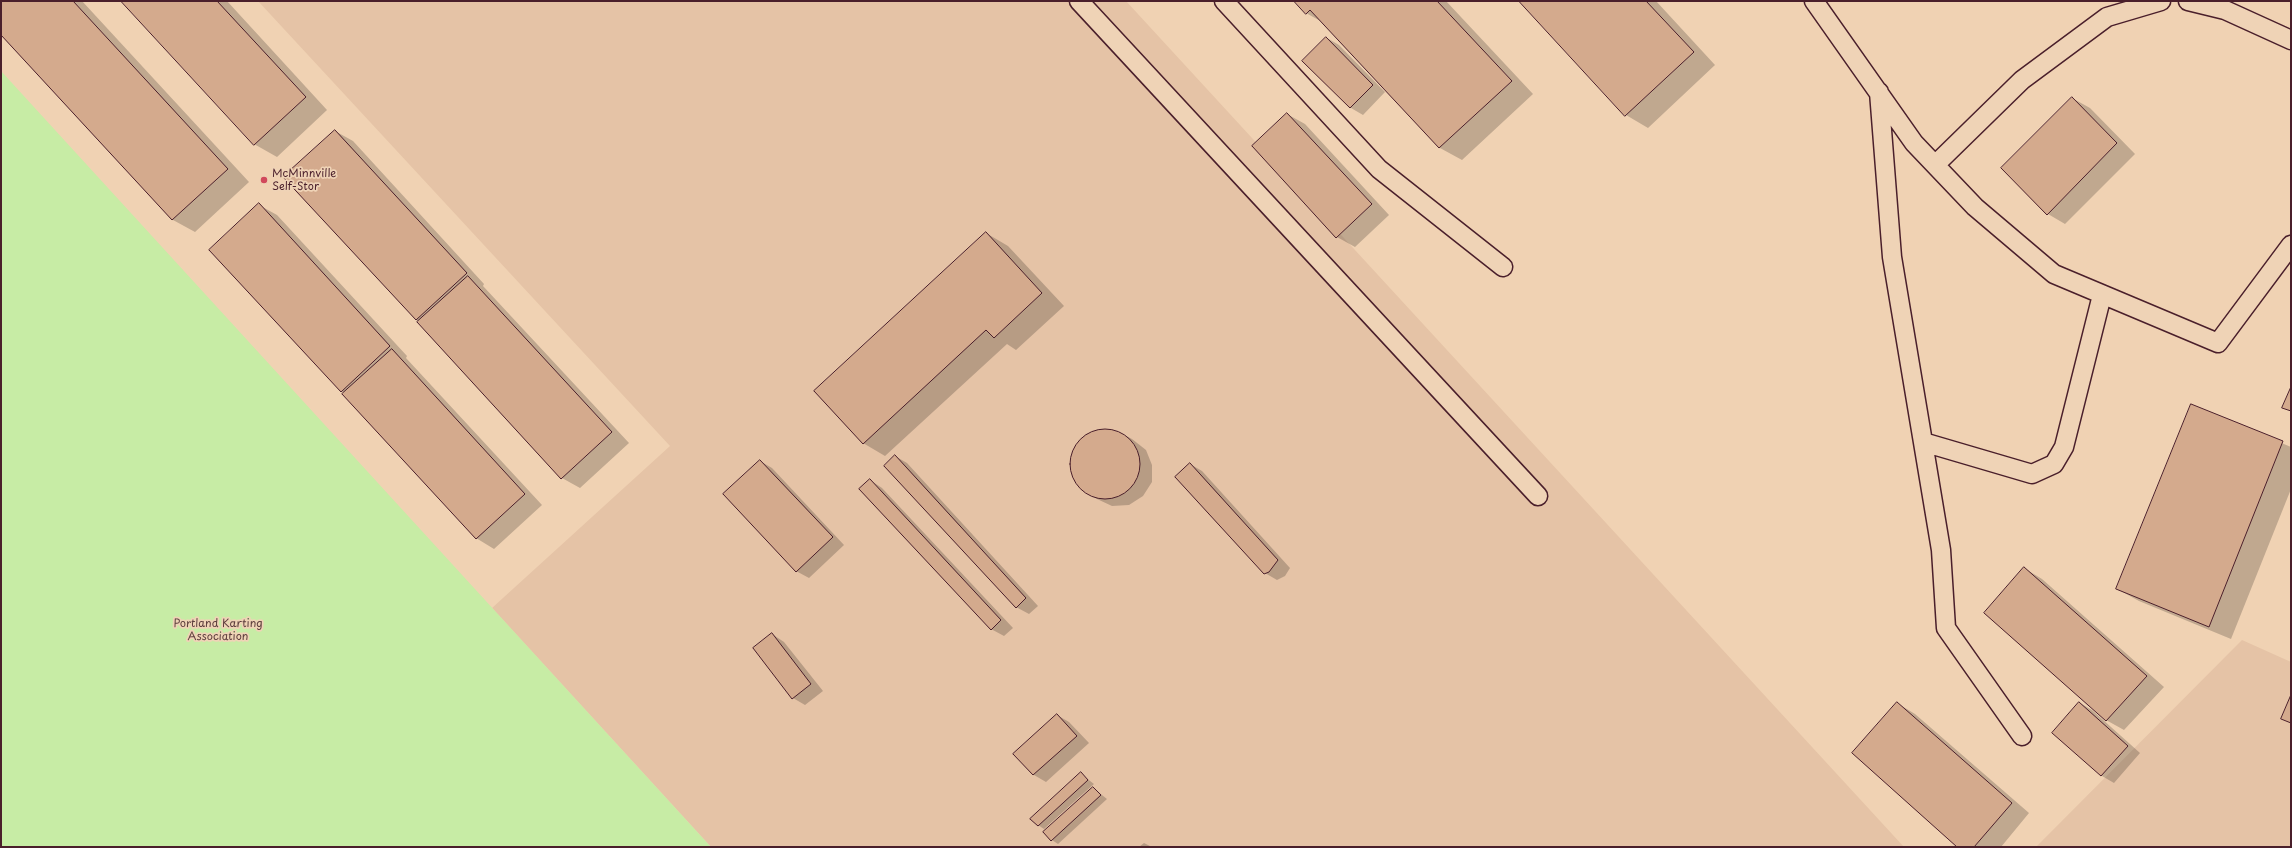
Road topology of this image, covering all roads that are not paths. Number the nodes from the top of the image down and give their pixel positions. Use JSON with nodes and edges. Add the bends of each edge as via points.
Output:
{"nodes":[{"id":1,"x":1080,"y":1,"type":"edge"},
{"id":2,"x":1224,"y":1,"type":"edge"},
{"id":3,"x":1814,"y":1,"type":"edge"},
{"id":4,"x":2161,"y":1,"type":"edge"},
{"id":5,"x":2188,"y":1,"type":"edge"},
{"id":6,"x":2291,"y":40,"type":"edge"},
{"id":7,"x":1879,"y":92,"type":"junction"},
{"id":8,"x":1935,"y":165,"type":"junction"},
{"id":9,"x":2291,"y":245,"type":"edge"},
{"id":10,"x":1503,"y":267,"type":"dead end"},
{"id":11,"x":2102,"y":295,"type":"junction"},
{"id":12,"x":1923,"y":442,"type":"junction"},
{"id":13,"x":1538,"y":496,"type":"dead end"},
{"id":14,"x":2022,"y":736,"type":"dead end"}],
"edges":[{"from":1,"to":13,"type":"lane"},
{"from":2,"to":10,"type":"lane","via":[[1379,169]]},
{"from":3,"to":7,"type":"lane"},
{"from":4,"to":8,"type":"lane","via":[[2107,17],[2022,80]]},
{"from":5,"to":6,"type":"lane","via":[[2224,10]]},
{"from":7,"to":8,"type":"lane","via":[[1914,143]]},
{"from":7,"to":12,"type":"lane","via":[[1892,257]]},
{"from":8,"to":11,"type":"lane","via":[[1970,203],[2054,274]]},
{"from":9,"to":11,"type":"lane","via":[[2218,343]]},
{"from":11,"to":12,"type":"lane","via":[[2064,447],[2054,464],[2032,474]]},
{"from":12,"to":14,"type":"lane","via":[[1941,550],[1946,628]]}]}
